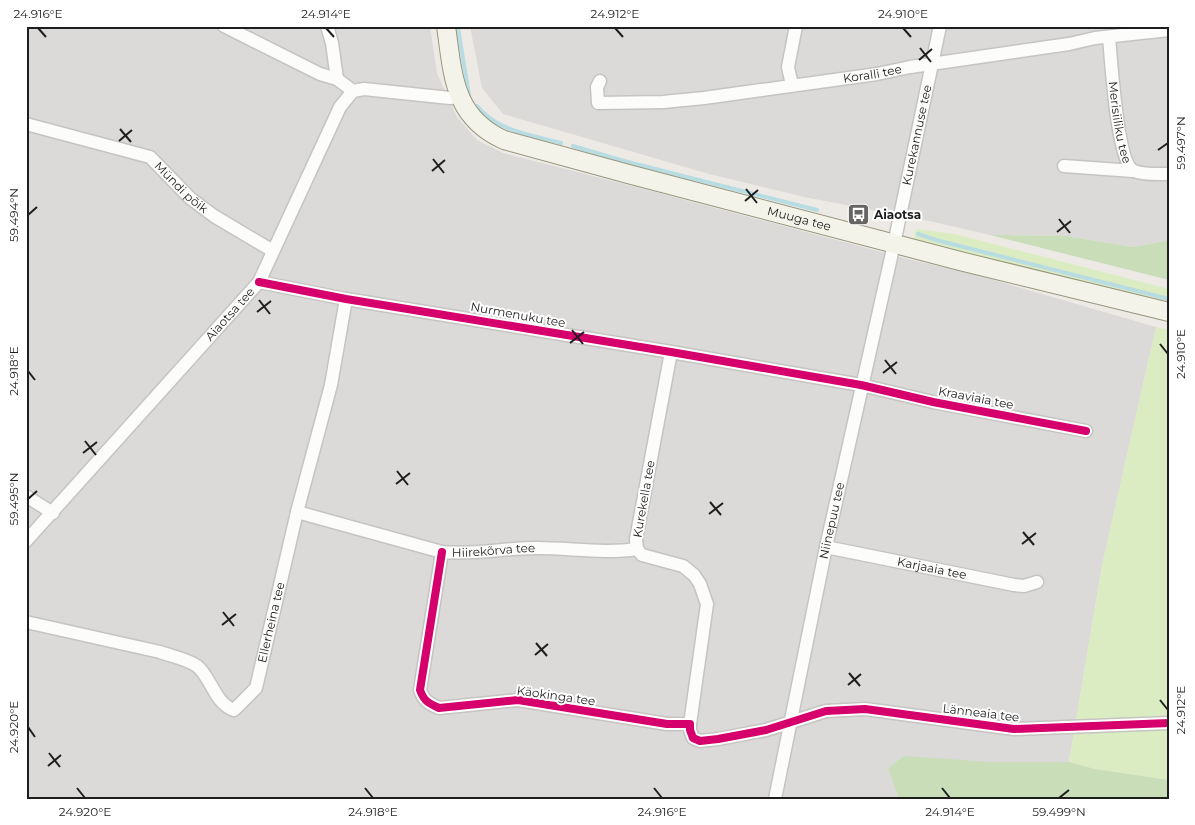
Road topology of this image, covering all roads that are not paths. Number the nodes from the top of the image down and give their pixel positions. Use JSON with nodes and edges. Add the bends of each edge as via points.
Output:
{"nodes":[{"id":1,"x":224,"y":26,"type":"edge"},
{"id":2,"x":327,"y":26,"type":"edge"},
{"id":3,"x":446,"y":26,"type":"edge"},
{"id":4,"x":796,"y":26,"type":"edge"},
{"id":5,"x":940,"y":26,"type":"edge"},
{"id":6,"x":1169,"y":30,"type":"edge"},
{"id":7,"x":1109,"y":37,"type":"junction"},
{"id":8,"x":933,"y":63,"type":"junction"},
{"id":9,"x":337,"y":79,"type":"junction"},
{"id":10,"x":600,"y":81,"type":"dead end"},
{"id":11,"x":792,"y":85,"type":"junction"},
{"id":12,"x":353,"y":91,"type":"junction"},
{"id":13,"x":459,"y":97,"type":"junction"},
{"id":14,"x":26,"y":124,"type":"edge"},
{"id":15,"x":1064,"y":166,"type":"dead end"},
{"id":16,"x":1133,"y":170,"type":"junction"},
{"id":17,"x":1169,"y":174,"type":"edge"},
{"id":18,"x":894,"y":244,"type":"junction"},
{"id":19,"x":273,"y":251,"type":"junction"},
{"id":20,"x":259,"y":282,"type":"junction"},
{"id":21,"x":346,"y":299,"type":"junction"},
{"id":22,"x":1169,"y":312,"type":"edge"},
{"id":23,"x":671,"y":352,"type":"junction"},
{"id":24,"x":862,"y":385,"type":"junction"},
{"id":25,"x":1086,"y":431,"type":"dead end"},
{"id":26,"x":26,"y":496,"type":"edge"},
{"id":27,"x":297,"y":512,"type":"junction"},
{"id":28,"x":53,"y":513,"type":"junction"},
{"id":29,"x":26,"y":541,"type":"edge"},
{"id":30,"x":826,"y":547,"type":"junction"},
{"id":31,"x":637,"y":549,"type":"junction"},
{"id":32,"x":442,"y":552,"type":"junction"},
{"id":33,"x":1037,"y":582,"type":"dead end"},
{"id":34,"x":26,"y":622,"type":"edge"},
{"id":35,"x":792,"y":720,"type":"junction"},
{"id":36,"x":1169,"y":723,"type":"edge"},
{"id":37,"x":690,"y":724,"type":"junction"},
{"id":38,"x":775,"y":799,"type":"edge"}],
"edges":[{"from":1,"to":9,"type":"street","via":[[320,74]]},
{"from":2,"to":9,"type":"street"},
{"from":3,"to":13,"type":"street","name":"Muuga tee"},
{"from":4,"to":11,"type":"street","via":[[788,67]]},
{"from":5,"to":8,"type":"street","name":"Kurekannuse tee"},
{"from":6,"to":7,"type":"street","name":"Koralli tee"},
{"from":7,"to":8,"type":"street","name":"Koralli tee"},
{"from":7,"to":16,"type":"street","name":"Merisiiliku tee","via":[[1124,157]]},
{"from":8,"to":11,"type":"street","name":"Koralli tee"},
{"from":8,"to":18,"type":"street","name":"Kurekannuse tee"},
{"from":9,"to":12,"type":"street"},
{"from":10,"to":11,"type":"street","name":"Koralli tee","via":[[598,103],[614,104],[696,98]]},
{"from":12,"to":13,"type":"street"},
{"from":12,"to":19,"type":"street","name":"Aiaotsa tee","via":[[340,107]]},
{"from":13,"to":18,"type":"street","name":"Muuga tee","via":[[479,125],[504,140]]},
{"from":14,"to":19,"type":"street","name":"Mündi põik","via":[[150,157],[190,198]]},
{"from":15,"to":16,"type":"street"},
{"from":16,"to":17,"type":"street","name":"Merisiiliku tee"},
{"from":18,"to":22,"type":"street","name":"Muuga tee"},
{"from":18,"to":24,"type":"street","name":"Niinepuu tee"},
{"from":19,"to":20,"type":"street","name":"Aiaotsa tee"},
{"from":20,"to":21,"type":"street","name":"Nurmenuku tee"},
{"from":20,"to":28,"type":"street","name":"Aiaotsa tee"},
{"from":21,"to":23,"type":"street","name":"Nurmenuku tee"},
{"from":21,"to":27,"type":"street","name":"Ellerheina tee","via":[[331,385]]},
{"from":23,"to":24,"type":"street","name":"Nurmenuku tee"},
{"from":23,"to":31,"type":"street","name":"Kurekella tee","via":[[636,539]]},
{"from":24,"to":25,"type":"street","name":"Kraaviaia tee"},
{"from":24,"to":30,"type":"street","name":"Niinepuu tee"},
{"from":26,"to":28,"type":"street"},
{"from":27,"to":32,"type":"street","name":"Hiirekõrva tee"},
{"from":27,"to":34,"type":"street","name":"Ellerheina tee","via":[[256,688],[234,710],[222,703],[197,667],[181,660],[160,652]]},
{"from":28,"to":29,"type":"street","name":"Aiaotsa tee"},
{"from":30,"to":33,"type":"street","name":"Karjaaia tee","via":[[1014,585]]},
{"from":30,"to":35,"type":"street","name":"Niinepuu tee"},
{"from":31,"to":32,"type":"street","name":"Hiirekõrva tee","via":[[616,552],[538,548],[461,554]]},
{"from":31,"to":37,"type":"street","name":"Kurekella tee","via":[[642,555],[683,566],[700,584],[707,604]]},
{"from":32,"to":37,"type":"street","name":"Käokinga tee","via":[[420,690],[427,703],[439,708],[518,700],[667,724]]},
{"from":35,"to":36,"type":"street","name":"Länneaia tee","via":[[826,711],[865,709],[1014,729]]},
{"from":35,"to":37,"type":"street","via":[[766,730],[700,741],[693,738]]},
{"from":35,"to":38,"type":"street","name":"Niinepuu tee"}]}
